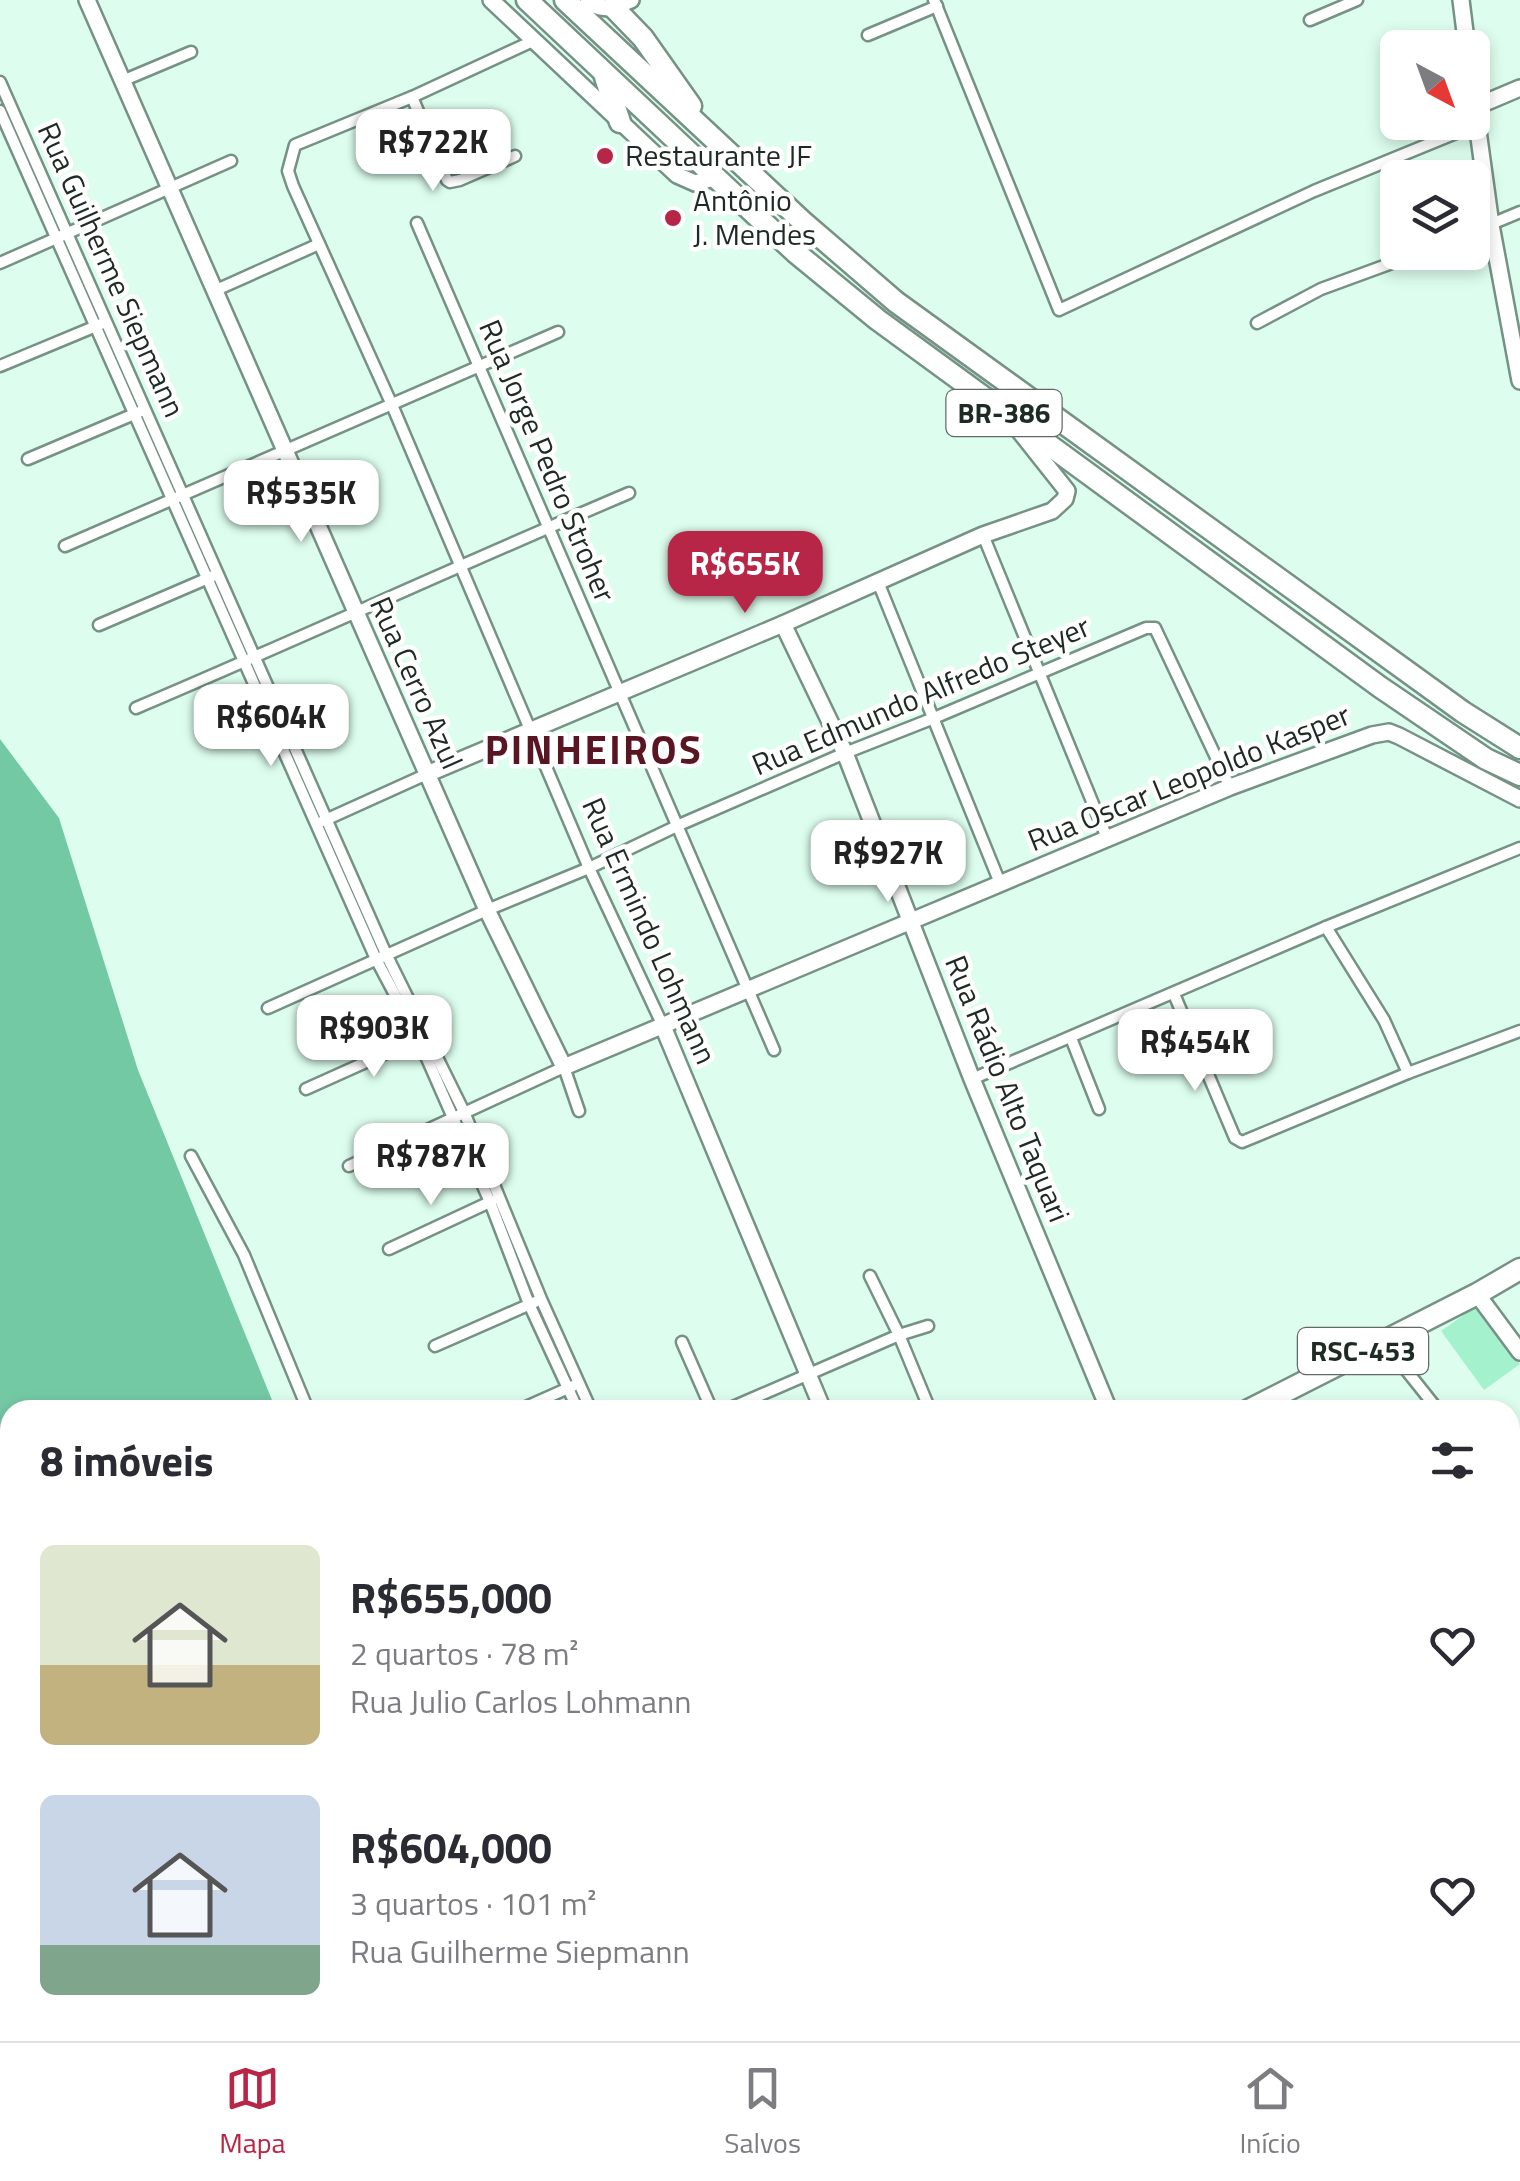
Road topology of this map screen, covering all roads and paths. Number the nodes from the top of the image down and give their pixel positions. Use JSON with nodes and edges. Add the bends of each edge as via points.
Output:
{"nodes":[{"id":1,"x":87,"y":0,"type":"edge"},
{"id":2,"x":492,"y":0,"type":"edge"},
{"id":3,"x":527,"y":0,"type":"edge"},
{"id":4,"x":565,"y":0,"type":"edge"},
{"id":5,"x":588,"y":0,"type":"edge"},
{"id":6,"x":1357,"y":0,"type":"edge"},
{"id":7,"x":1461,"y":0,"type":"edge"},
{"id":8,"x":621,"y":2,"type":"edge"},
{"id":9,"x":936,"y":3,"type":"edge"},
{"id":10,"x":1310,"y":20,"type":"dead end"},
{"id":11,"x":1465,"y":30,"type":"edge"},
{"id":12,"x":868,"y":35,"type":"dead end"},
{"id":13,"x":535,"y":40,"type":"junction"},
{"id":14,"x":191,"y":52,"type":"dead end"},
{"id":15,"x":603,"y":71,"type":"junction"},
{"id":16,"x":122,"y":81,"type":"junction"},
{"id":17,"x":0,"y":82,"type":"edge"},
{"id":18,"x":1520,"y":88,"type":"edge"},
{"id":19,"x":412,"y":97,"type":"junction"},
{"id":20,"x":1490,"y":106,"type":"edge"},
{"id":21,"x":0,"y":111,"type":"edge"},
{"id":22,"x":620,"y":122,"type":"junction"},
{"id":23,"x":715,"y":140,"type":"junction"},
{"id":24,"x":1422,"y":140,"type":"edge"},
{"id":25,"x":1479,"y":140,"type":"edge"},
{"id":26,"x":515,"y":156,"type":"dead end"},
{"id":27,"x":231,"y":161,"type":"dead end"},
{"id":28,"x":714,"y":178,"type":"junction"},
{"id":29,"x":169,"y":188,"type":"junction"},
{"id":30,"x":1520,"y":212,"type":"edge"},
{"id":31,"x":417,"y":223,"type":"dead end"},
{"id":32,"x":1491,"y":224,"type":"junction"},
{"id":33,"x":61,"y":234,"type":"junction"},
{"id":34,"x":319,"y":244,"type":"junction"},
{"id":35,"x":0,"y":263,"type":"edge"},
{"id":36,"x":1380,"y":267,"type":"edge"},
{"id":37,"x":214,"y":291,"type":"junction"},
{"id":38,"x":1258,"y":323,"type":"dead end"},
{"id":39,"x":101,"y":324,"type":"junction"},
{"id":40,"x":558,"y":332,"type":"dead end"},
{"id":41,"x":1515,"y":337,"type":"edge"},
{"id":42,"x":0,"y":366,"type":"edge"},
{"id":43,"x":479,"y":366,"type":"junction"},
{"id":44,"x":1520,"y":381,"type":"edge"},
{"id":45,"x":392,"y":405,"type":"junction"},
{"id":46,"x":140,"y":412,"type":"junction"},
{"id":47,"x":1008,"y":417,"type":"junction"},
{"id":48,"x":284,"y":450,"type":"junction"},
{"id":49,"x":28,"y":459,"type":"dead end"},
{"id":50,"x":629,"y":494,"type":"dead end"},
{"id":51,"x":178,"y":496,"type":"junction"},
{"id":52,"x":548,"y":528,"type":"junction"},
{"id":53,"x":983,"y":534,"type":"junction"},
{"id":54,"x":65,"y":546,"type":"dead end"},
{"id":55,"x":460,"y":565,"type":"junction"},
{"id":56,"x":213,"y":576,"type":"junction"},
{"id":57,"x":878,"y":582,"type":"junction"},
{"id":58,"x":354,"y":612,"type":"junction"},
{"id":59,"x":99,"y":624,"type":"dead end"},
{"id":60,"x":782,"y":624,"type":"junction"},
{"id":61,"x":251,"y":659,"type":"junction"},
{"id":62,"x":1039,"y":674,"type":"junction"},
{"id":63,"x":620,"y":693,"type":"junction"},
{"id":64,"x":136,"y":708,"type":"dead end"},
{"id":65,"x":934,"y":718,"type":"junction"},
{"id":66,"x":530,"y":730,"type":"junction"},
{"id":67,"x":1520,"y":748,"type":"edge"},
{"id":68,"x":845,"y":753,"type":"junction"},
{"id":69,"x":1486,"y":759,"type":"junction"},
{"id":70,"x":427,"y":774,"type":"junction"},
{"id":71,"x":1520,"y":775,"type":"edge"},
{"id":72,"x":1230,"y":787,"type":"junction"},
{"id":73,"x":1520,"y":791,"type":"edge"},
{"id":74,"x":1520,"y":799,"type":"edge"},
{"id":75,"x":322,"y":821,"type":"junction"},
{"id":76,"x":679,"y":825,"type":"junction"},
{"id":77,"x":1107,"y":838,"type":"junction"},
{"id":78,"x":1520,"y":848,"type":"edge"},
{"id":79,"x":589,"y":868,"type":"junction"},
{"id":80,"x":1000,"y":883,"type":"junction"},
{"id":81,"x":487,"y":910,"type":"junction"},
{"id":82,"x":910,"y":920,"type":"junction"},
{"id":83,"x":1326,"y":927,"type":"junction"},
{"id":84,"x":381,"y":957,"type":"junction"},
{"id":85,"x":748,"y":988,"type":"junction"},
{"id":86,"x":1174,"y":994,"type":"junction"},
{"id":87,"x":268,"y":1008,"type":"dead end"},
{"id":88,"x":662,"y":1024,"type":"junction"},
{"id":89,"x":1520,"y":1032,"type":"edge"},
{"id":90,"x":422,"y":1037,"type":"junction"},
{"id":91,"x":1071,"y":1038,"type":"junction"},
{"id":92,"x":774,"y":1050,"type":"dead end"},
{"id":93,"x":564,"y":1067,"type":"junction"},
{"id":94,"x":1408,"y":1073,"type":"junction"},
{"id":95,"x":972,"y":1079,"type":"junction"},
{"id":96,"x":306,"y":1089,"type":"dead end"},
{"id":97,"x":1099,"y":1109,"type":"dead end"},
{"id":98,"x":579,"y":1111,"type":"dead end"},
{"id":99,"x":458,"y":1115,"type":"junction"},
{"id":100,"x":191,"y":1156,"type":"dead end"},
{"id":101,"x":350,"y":1166,"type":"dead end"},
{"id":102,"x":495,"y":1200,"type":"junction"},
{"id":103,"x":521,"y":1246,"type":"junction"},
{"id":104,"x":388,"y":1249,"type":"dead end"},
{"id":105,"x":508,"y":1252,"type":"junction"},
{"id":106,"x":1520,"y":1269,"type":"edge"},
{"id":107,"x":870,"y":1276,"type":"dead end"},
{"id":108,"x":1477,"y":1294,"type":"junction"},
{"id":109,"x":535,"y":1302,"type":"junction"},
{"id":110,"x":928,"y":1326,"type":"dead end"},
{"id":111,"x":899,"y":1335,"type":"junction"},
{"id":112,"x":1383,"y":1341,"type":"junction"},
{"id":113,"x":682,"y":1342,"type":"dead end"},
{"id":114,"x":435,"y":1346,"type":"dead end"},
{"id":115,"x":1520,"y":1352,"type":"edge"},
{"id":116,"x":807,"y":1374,"type":"junction"},
{"id":117,"x":574,"y":1386,"type":"junction"},
{"id":118,"x":304,"y":1400,"type":"edge"},
{"id":119,"x":542,"y":1400,"type":"edge"},
{"id":120,"x":576,"y":1400,"type":"edge"},
{"id":121,"x":584,"y":1400,"type":"edge"},
{"id":122,"x":709,"y":1400,"type":"edge"},
{"id":123,"x":748,"y":1400,"type":"edge"},
{"id":124,"x":819,"y":1400,"type":"edge"},
{"id":125,"x":926,"y":1400,"type":"edge"},
{"id":126,"x":1105,"y":1400,"type":"edge"},
{"id":127,"x":1268,"y":1400,"type":"edge"},
{"id":128,"x":1430,"y":1400,"type":"edge"}],
"edges":[{"from":1,"to":16,"type":"street","name":"Rua Cerro Azul"},
{"from":2,"to":13,"type":"street"},
{"from":3,"to":15,"type":"highway","number":"BR-386"},
{"from":4,"to":23,"type":"highway","number":"BR-386"},
{"from":5,"to":8,"type":"street","via":[[598,8]]},
{"from":6,"to":10,"type":"street"},
{"from":7,"to":11,"type":"street"},
{"from":8,"to":23,"type":"highway"},
{"from":9,"to":12,"type":"street"},
{"from":9,"to":24,"type":"street","via":[[1058,310]]},
{"from":13,"to":19,"type":"street"},
{"from":13,"to":22,"type":"street"},
{"from":14,"to":16,"type":"street"},
{"from":15,"to":22,"type":"highway"},
{"from":15,"to":28,"type":"highway","number":"BR-386"},
{"from":16,"to":29,"type":"street","name":"Rua Cerro Azul"},
{"from":17,"to":33,"type":"street","name":"Rua Guilherme Siepmann"},
{"from":18,"to":20,"type":"street"},
{"from":19,"to":26,"type":"street","via":[[450,182]]},
{"from":19,"to":34,"type":"street","name":"Rua Ermindo Lohmann","via":[[295,145],[288,171]]},
{"from":21,"to":33,"type":"street","name":"Rua Guilherme Siepmann"},
{"from":22,"to":28,"type":"street","via":[[686,180]]},
{"from":23,"to":67,"type":"highway","number":"BR-386","via":[[896,302]]},
{"from":25,"to":32,"type":"street"},
{"from":27,"to":29,"type":"street"},
{"from":28,"to":47,"type":"highway","number":"BR-386","via":[[830,282]]},
{"from":29,"to":33,"type":"street"},
{"from":29,"to":37,"type":"street","name":"Rua Cerro Azul"},
{"from":30,"to":32,"type":"street"},
{"from":31,"to":43,"type":"street","name":"Rua Jorge Pedro Stroher"},
{"from":32,"to":41,"type":"street"},
{"from":33,"to":35,"type":"street"},
{"from":33,"to":39,"type":"street","name":"Rua Guilherme Siepmann"},
{"from":34,"to":37,"type":"street"},
{"from":34,"to":45,"type":"street","name":"Rua Ermindo Lohmann"},
{"from":36,"to":38,"type":"street"},
{"from":37,"to":48,"type":"street","name":"Rua Cerro Azul"},
{"from":39,"to":42,"type":"street"},
{"from":39,"to":46,"type":"street","name":"Rua Guilherme Siepmann"},
{"from":40,"to":43,"type":"street"},
{"from":41,"to":44,"type":"street"},
{"from":43,"to":45,"type":"street"},
{"from":43,"to":52,"type":"street","name":"Rua Jorge Pedro Stroher"},
{"from":45,"to":48,"type":"street"},
{"from":45,"to":55,"type":"street","name":"Rua Ermindo Lohmann"},
{"from":46,"to":49,"type":"street"},
{"from":46,"to":51,"type":"street","name":"Rua Guilherme Siepmann"},
{"from":47,"to":53,"type":"street","via":[[1062,483],[1066,499],[1052,511]]},
{"from":47,"to":69,"type":"highway","number":"BR-386"},
{"from":48,"to":51,"type":"street"},
{"from":48,"to":58,"type":"street","name":"Rua Cerro Azul"},
{"from":50,"to":52,"type":"street"},
{"from":51,"to":54,"type":"street"},
{"from":51,"to":56,"type":"street","name":"Rua Guilherme Siepmann"},
{"from":52,"to":55,"type":"street"},
{"from":52,"to":63,"type":"street","name":"Rua Jorge Pedro Stroher"},
{"from":53,"to":57,"type":"street"},
{"from":53,"to":62,"type":"street"},
{"from":55,"to":58,"type":"street"},
{"from":55,"to":66,"type":"street","name":"Rua Ermindo Lohmann"},
{"from":56,"to":59,"type":"street"},
{"from":56,"to":61,"type":"street","name":"Rua Guilherme Siepmann"},
{"from":57,"to":60,"type":"street"},
{"from":57,"to":65,"type":"street"},
{"from":58,"to":61,"type":"street"},
{"from":58,"to":70,"type":"street","name":"Rua Cerro Azul"},
{"from":60,"to":63,"type":"street"},
{"from":60,"to":68,"type":"street","name":"Rua Rádio Alto Taquari"},
{"from":61,"to":64,"type":"street"},
{"from":61,"to":75,"type":"street","name":"Rua Guilherme Siepmann"},
{"from":62,"to":65,"type":"street","name":"Rua Edmundo Alfredo Steyer"},
{"from":62,"to":72,"type":"street","name":"Rua Edmundo Alfredo Steyer","via":[[1155,628]]},
{"from":62,"to":77,"type":"street"},
{"from":63,"to":66,"type":"street"},
{"from":63,"to":76,"type":"street","name":"Rua Jorge Pedro Stroher"},
{"from":65,"to":68,"type":"street","name":"Rua Edmundo Alfredo Steyer"},
{"from":65,"to":80,"type":"street"},
{"from":66,"to":70,"type":"street"},
{"from":66,"to":79,"type":"street","name":"Rua Ermindo Lohmann"},
{"from":68,"to":76,"type":"street","name":"Rua Edmundo Alfredo Steyer"},
{"from":68,"to":82,"type":"street","name":"Rua Rádio Alto Taquari"},
{"from":69,"to":71,"type":"highway","number":"BR-386"},
{"from":69,"to":73,"type":"highway"},
{"from":70,"to":75,"type":"street"},
{"from":70,"to":81,"type":"street","name":"Rua Cerro Azul"},
{"from":72,"to":74,"type":"street","name":"Rua Oscar Leopoldo Kasper","via":[[1389,732]]},
{"from":72,"to":77,"type":"street","name":"Rua Oscar Leopoldo Kasper"},
{"from":75,"to":84,"type":"street","name":"Rua Guilherme Siepmann"},
{"from":76,"to":79,"type":"street","name":"Rua Edmundo Alfredo Steyer"},
{"from":76,"to":85,"type":"street","name":"Rua Jorge Pedro Stroher"},
{"from":77,"to":80,"type":"street","name":"Rua Oscar Leopoldo Kasper"},
{"from":78,"to":83,"type":"street"},
{"from":79,"to":81,"type":"street","name":"Rua Edmundo Alfredo Steyer"},
{"from":79,"to":88,"type":"street","name":"Rua Ermindo Lohmann"},
{"from":80,"to":82,"type":"street","name":"Rua Oscar Leopoldo Kasper"},
{"from":81,"to":84,"type":"street","name":"Rua Edmundo Alfredo Steyer"},
{"from":81,"to":93,"type":"street","name":"Rua Cerro Azul"},
{"from":82,"to":85,"type":"street","name":"Rua Oscar Leopoldo Kasper"},
{"from":82,"to":95,"type":"street","name":"Rua Rádio Alto Taquari"},
{"from":83,"to":86,"type":"street"},
{"from":83,"to":94,"type":"street","via":[[1384,1020]]},
{"from":84,"to":87,"type":"street","name":"Rua Edmundo Alfredo Steyer"},
{"from":84,"to":90,"type":"street","name":"Rua Guilherme Siepmann"},
{"from":85,"to":88,"type":"street","name":"Rua Oscar Leopoldo Kasper"},
{"from":85,"to":92,"type":"street","name":"Rua Jorge Pedro Stroher"},
{"from":86,"to":91,"type":"street"},
{"from":86,"to":94,"type":"street","via":[[1242,1142]]},
{"from":88,"to":93,"type":"street","name":"Rua Oscar Leopoldo Kasper"},
{"from":88,"to":116,"type":"street","name":"Rua Ermindo Lohmann"},
{"from":89,"to":94,"type":"street"},
{"from":90,"to":96,"type":"street"},
{"from":90,"to":99,"type":"street","name":"Rua Guilherme Siepmann"},
{"from":91,"to":95,"type":"street"},
{"from":91,"to":97,"type":"street"},
{"from":93,"to":98,"type":"street","name":"Rua Cerro Azul"},
{"from":93,"to":99,"type":"street","name":"Rua Oscar Leopoldo Kasper"},
{"from":95,"to":126,"type":"street","name":"Rua Rádio Alto Taquari"},
{"from":99,"to":101,"type":"street","name":"Rua Oscar Leopoldo Kasper"},
{"from":99,"to":102,"type":"street","name":"Rua Guilherme Siepmann"},
{"from":100,"to":118,"type":"street","via":[[244,1255]]},
{"from":102,"to":103,"type":"street","name":"Rua Guilherme Siepmann"},
{"from":102,"to":104,"type":"street"},
{"from":102,"to":105,"type":"street","name":"Rua Guilherme Siepmann"},
{"from":103,"to":105,"type":"street"},
{"from":103,"to":109,"type":"street","name":"Rua Guilherme Siepmann"},
{"from":105,"to":109,"type":"street","name":"Rua Guilherme Siepmann"},
{"from":106,"to":108,"type":"highway","number":"RSC-453"},
{"from":107,"to":111,"type":"street"},
{"from":108,"to":112,"type":"highway","number":"RSC-453"},
{"from":108,"to":115,"type":"street"},
{"from":109,"to":114,"type":"street"},
{"from":109,"to":117,"type":"street","name":"Rua Guilherme Siepmann"},
{"from":110,"to":111,"type":"street"},
{"from":111,"to":116,"type":"street"},
{"from":111,"to":125,"type":"street"},
{"from":112,"to":127,"type":"highway","number":"RSC-453"},
{"from":112,"to":128,"type":"street"},
{"from":113,"to":122,"type":"street"},
{"from":116,"to":123,"type":"street"},
{"from":116,"to":124,"type":"street","name":"Rua Ermindo Lohmann"},
{"from":117,"to":119,"type":"street"},
{"from":117,"to":120,"type":"street","name":"Rua Guilherme Siepmann"},
{"from":117,"to":121,"type":"street","name":"Rua Guilherme Siepmann"}]}
